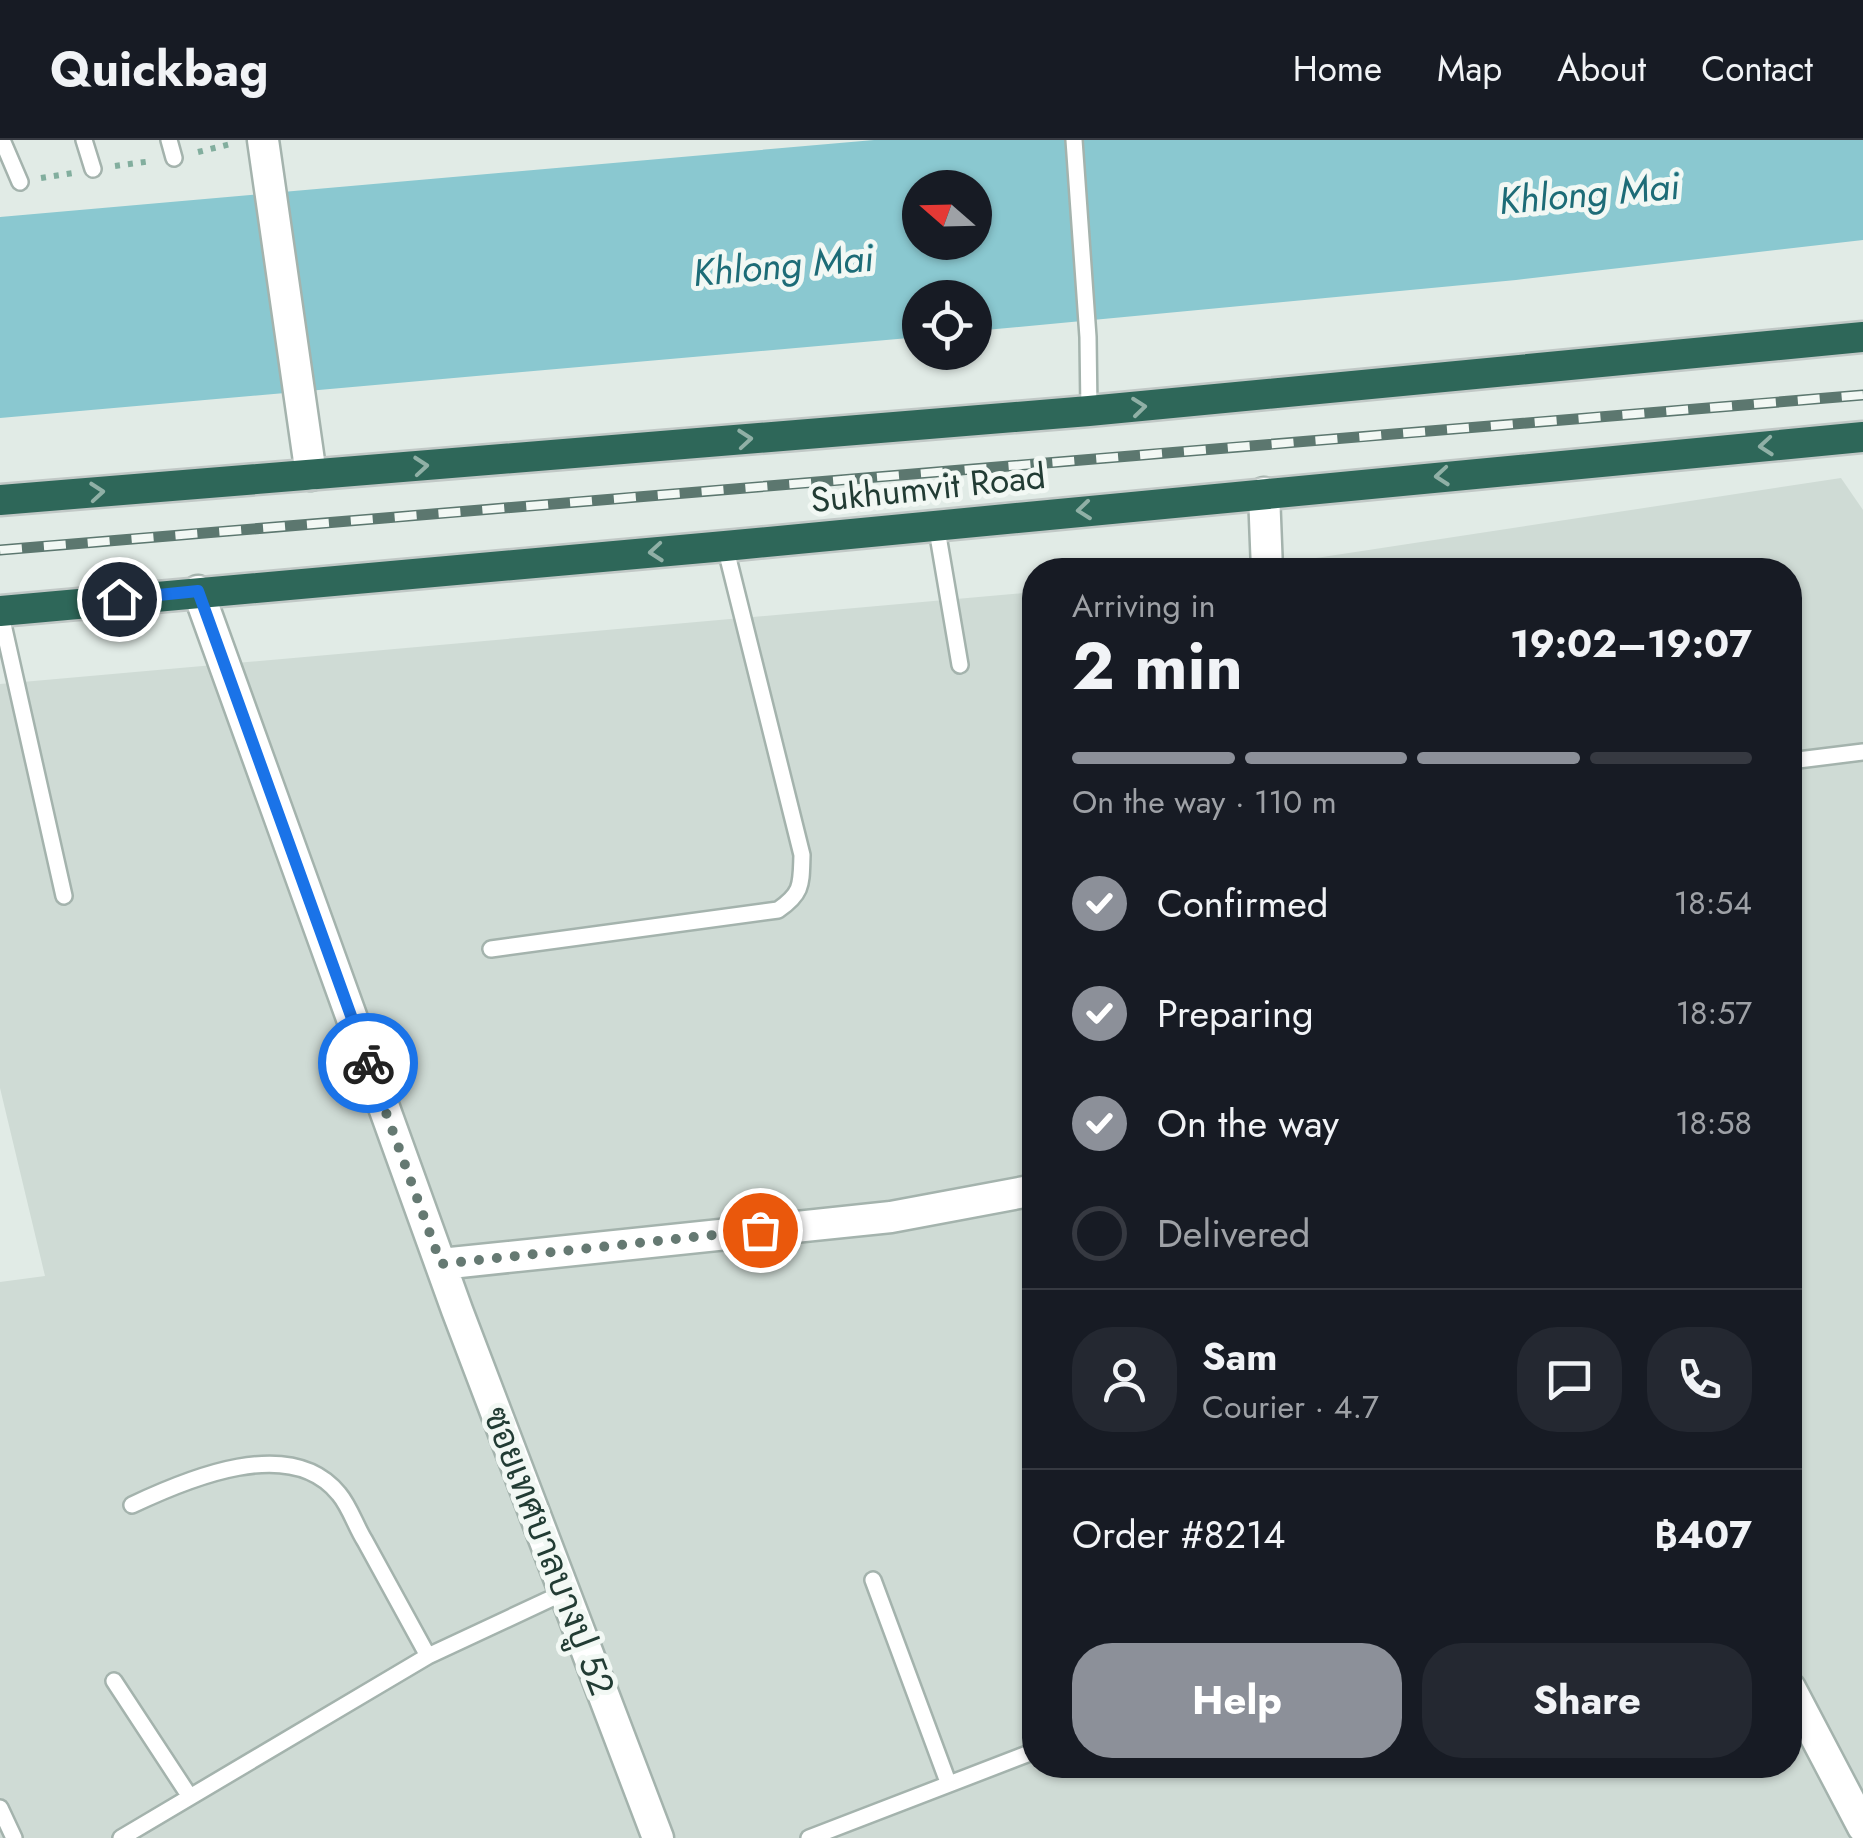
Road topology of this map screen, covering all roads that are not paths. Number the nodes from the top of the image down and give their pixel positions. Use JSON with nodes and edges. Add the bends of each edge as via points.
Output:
{"nodes":[{"id":1,"x":2,"y":140,"type":"edge"},
{"id":2,"x":84,"y":140,"type":"edge"},
{"id":3,"x":169,"y":140,"type":"edge"},
{"id":4,"x":1074,"y":140,"type":"edge"},
{"id":5,"x":258,"y":141,"type":"edge"},
{"id":6,"x":174,"y":158,"type":"road end"},
{"id":7,"x":93,"y":169,"type":"road end"},
{"id":8,"x":20,"y":182,"type":"road end"},
{"id":9,"x":1863,"y":337,"type":"edge"},
{"id":10,"x":1089,"y":411,"type":"junction"},
{"id":11,"x":1863,"y":437,"type":"edge"},
{"id":12,"x":311,"y":475,"type":"junction"},
{"id":13,"x":1264,"y":493,"type":"junction"},
{"id":14,"x":0,"y":500,"type":"edge"},
{"id":15,"x":936,"y":524,"type":"junction"},
{"id":16,"x":724,"y":546,"type":"junction"},
{"id":17,"x":1267,"y":558,"type":"edge"},
{"id":18,"x":198,"y":591,"type":"junction"},
{"id":19,"x":0,"y":611,"type":"edge"},
{"id":20,"x":960,"y":665,"type":"dead end"},
{"id":21,"x":1863,"y":752,"type":"edge"},
{"id":22,"x":1802,"y":760,"type":"edge"},
{"id":23,"x":64,"y":896,"type":"dead end"},
{"id":24,"x":491,"y":949,"type":"dead end"},
{"id":25,"x":1022,"y":1192,"type":"edge"},
{"id":26,"x":441,"y":1264,"type":"junction"},
{"id":27,"x":132,"y":1506,"type":"dead end"},
{"id":28,"x":873,"y":1580,"type":"dead end"},
{"id":29,"x":565,"y":1592,"type":"junction"},
{"id":30,"x":428,"y":1656,"type":"junction"},
{"id":31,"x":114,"y":1681,"type":"dead end"},
{"id":32,"x":1802,"y":1711,"type":"edge"},
{"id":33,"x":1022,"y":1756,"type":"edge"},
{"id":34,"x":948,"y":1782,"type":"junction"},
{"id":35,"x":190,"y":1797,"type":"junction"},
{"id":36,"x":0,"y":1808,"type":"edge"},
{"id":37,"x":1863,"y":1828,"type":"edge"},
{"id":38,"x":14,"y":1838,"type":"edge"},
{"id":39,"x":121,"y":1838,"type":"edge"},
{"id":40,"x":658,"y":1838,"type":"edge"},
{"id":41,"x":809,"y":1838,"type":"edge"}],
"edges":[{"from":1,"to":8,"type":"lane"},
{"from":2,"to":7,"type":"lane"},
{"from":3,"to":6,"type":"lane"},
{"from":4,"to":10,"type":"lane"},
{"from":5,"to":12,"type":"street"},
{"from":10,"to":9,"type":"highway","name":"Sukhumvit Road","one_way":true},
{"from":12,"to":10,"type":"highway","name":"Sukhumvit Road","one_way":true},
{"from":11,"to":13,"type":"highway","name":"Sukhumvit Road","one_way":true},
{"from":14,"to":12,"type":"highway","name":"Sukhumvit Road","one_way":true},
{"from":13,"to":15,"type":"highway","name":"Sukhumvit Road","one_way":true},
{"from":13,"to":17,"type":"street"},
{"from":15,"to":16,"type":"highway","name":"Sukhumvit Road"},
{"from":15,"to":20,"type":"lane"},
{"from":16,"to":18,"type":"highway","name":"Sukhumvit Road","one_way":true},
{"from":16,"to":24,"type":"lane","via":[[802,855],[796,898],[778,910]]},
{"from":18,"to":19,"type":"highway","name":"Sukhumvit Road"},
{"from":18,"to":26,"type":"street","name":"ซอยเทศบาลบางปู 52"},
{"from":19,"to":23,"type":"lane"},
{"from":21,"to":22,"type":"lane"},
{"from":25,"to":26,"type":"street","via":[[891,1216]]},
{"from":26,"to":29,"type":"street","name":"ซอยเทศบาลบางปู 52"},
{"from":27,"to":30,"type":"lane","via":[[214,1471],[289,1464],[315,1474],[339,1494]]},
{"from":28,"to":34,"type":"lane"},
{"from":29,"to":30,"type":"lane"},
{"from":29,"to":40,"type":"street","name":"ซอยเทศบาลบางปู 52"},
{"from":30,"to":35,"type":"lane"},
{"from":31,"to":35,"type":"lane"},
{"from":32,"to":37,"type":"street"},
{"from":33,"to":34,"type":"lane"},
{"from":34,"to":41,"type":"lane"},
{"from":35,"to":39,"type":"lane"},
{"from":36,"to":38,"type":"lane"}]}
